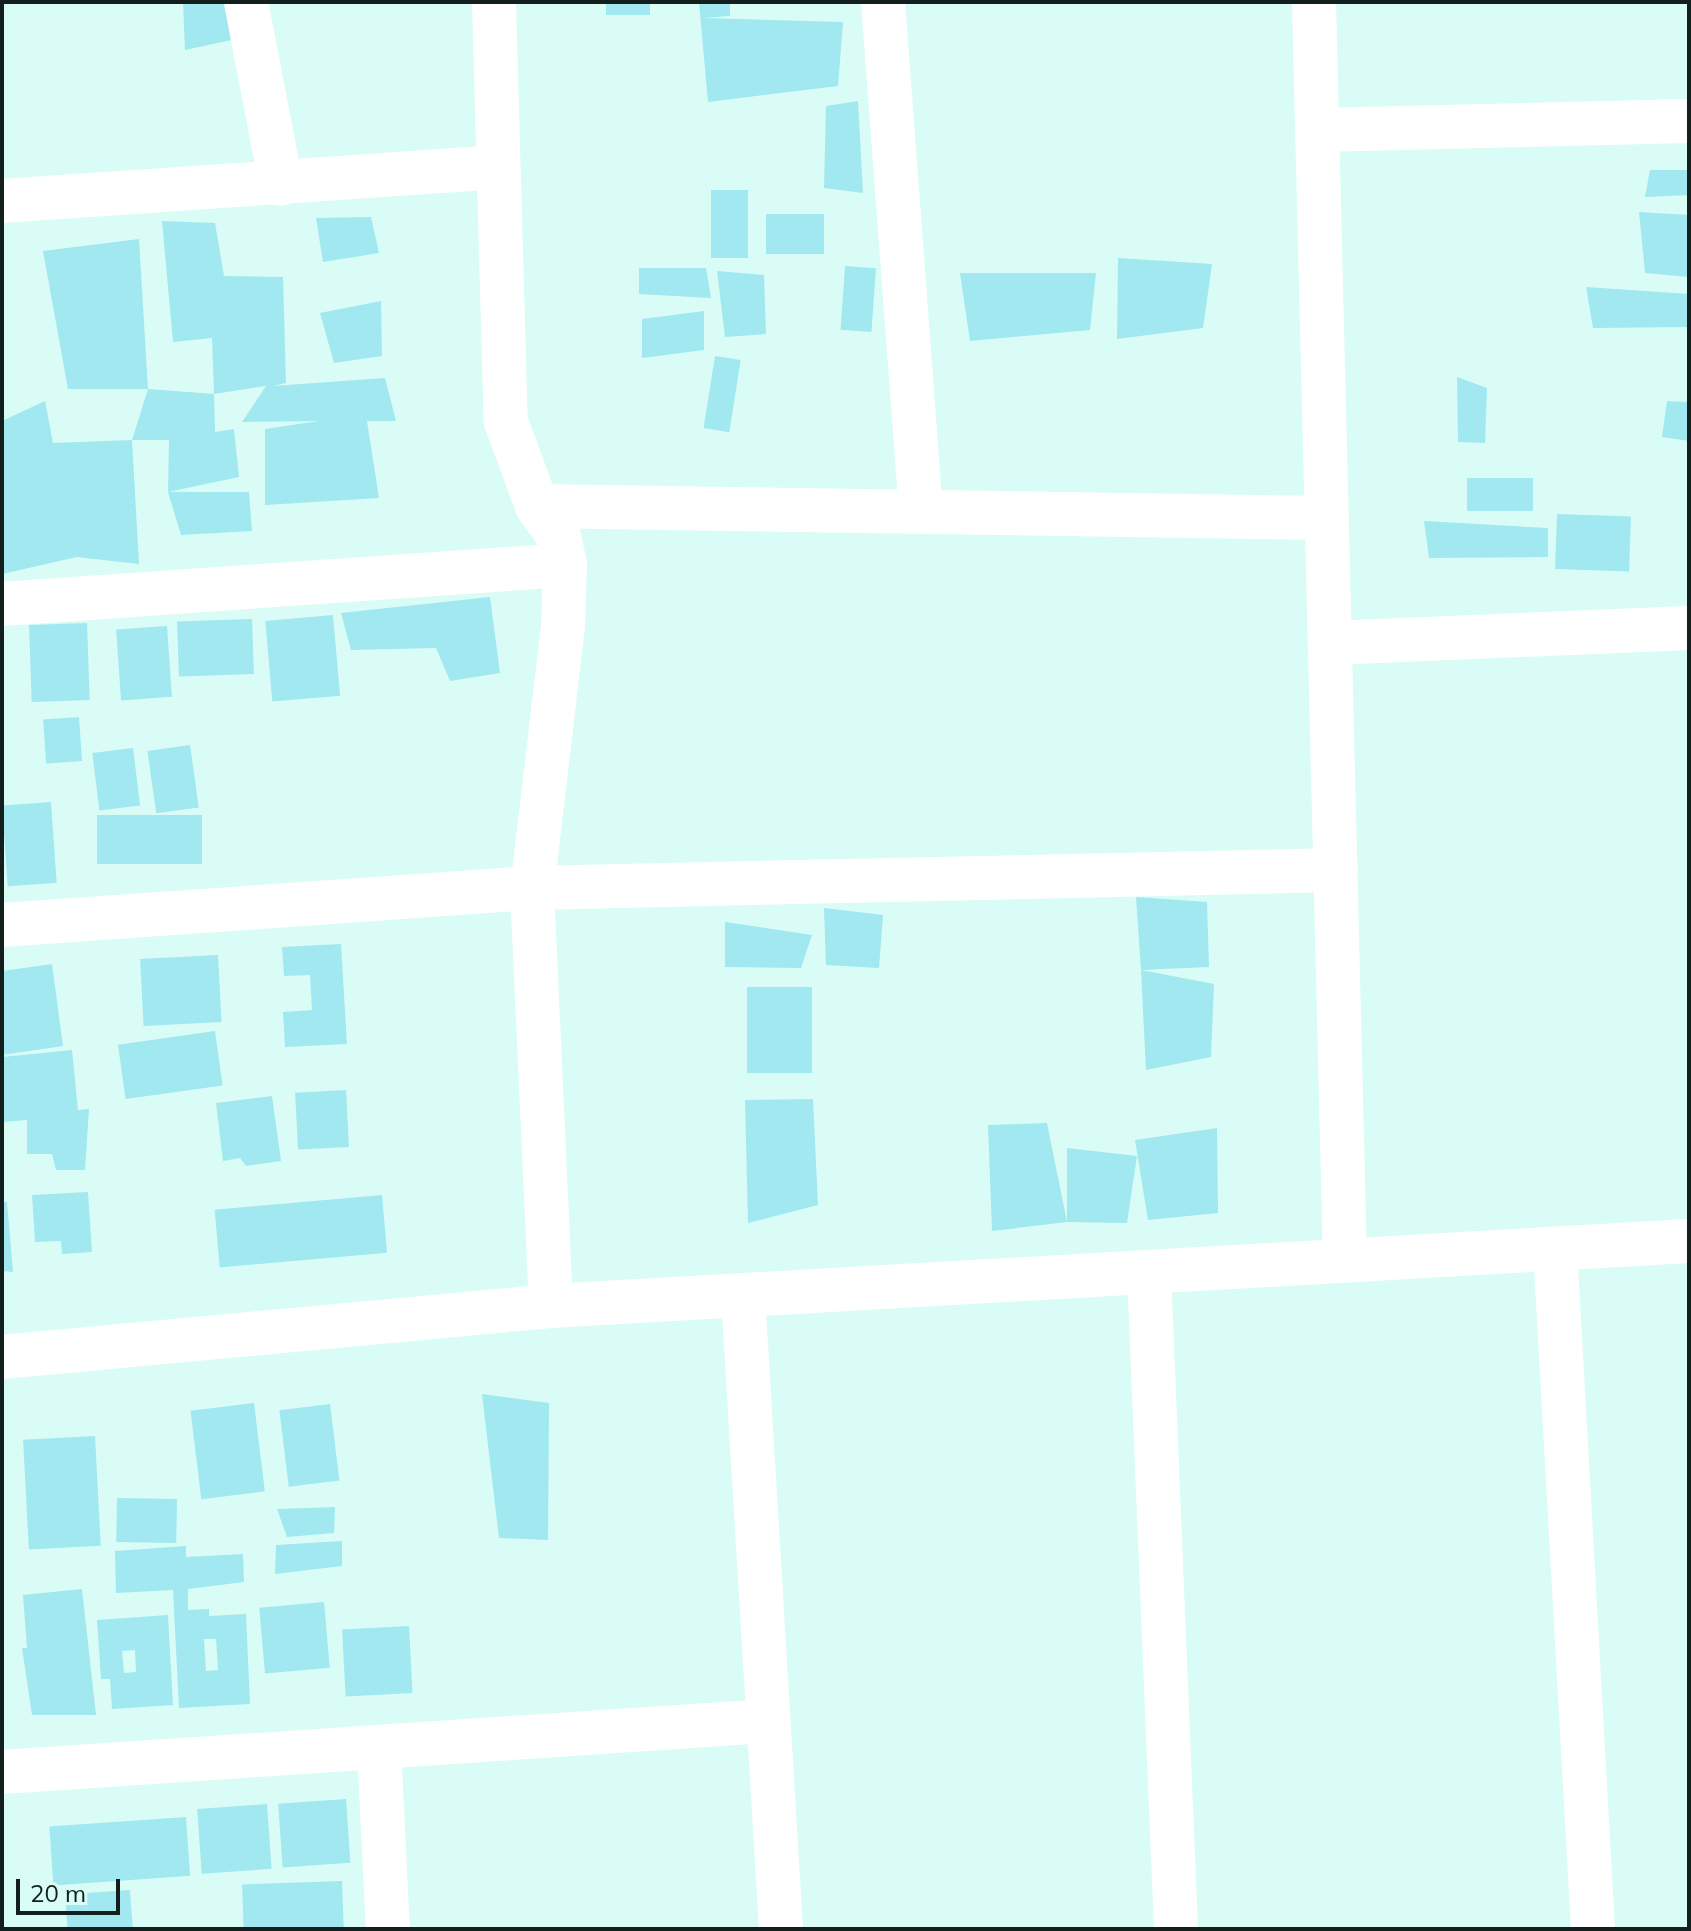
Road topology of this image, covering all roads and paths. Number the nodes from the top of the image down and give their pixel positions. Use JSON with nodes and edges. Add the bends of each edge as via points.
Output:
{"nodes":[{"id":1,"x":246,"y":2,"type":"edge"},
{"id":2,"x":494,"y":2,"type":"edge"},
{"id":3,"x":883,"y":2,"type":"edge"},
{"id":4,"x":1314,"y":2,"type":"edge"},
{"id":5,"x":1689,"y":121,"type":"edge"},
{"id":6,"x":1318,"y":130,"type":"junction"},
{"id":7,"x":497,"y":167,"type":"junction"},
{"id":8,"x":281,"y":184,"type":"junction"},
{"id":9,"x":2,"y":201,"type":"edge"},
{"id":10,"x":537,"y":506,"type":"junction"},
{"id":11,"x":921,"y":512,"type":"junction"},
{"id":12,"x":1327,"y":518,"type":"junction"},
{"id":13,"x":565,"y":565,"type":"junction"},
{"id":14,"x":2,"y":604,"type":"edge"},
{"id":15,"x":1689,"y":628,"type":"edge"},
{"id":16,"x":1330,"y":643,"type":"junction"},
{"id":17,"x":1336,"y":870,"type":"junction"},
{"id":18,"x":532,"y":888,"type":"junction"},
{"id":19,"x":2,"y":925,"type":"edge"},
{"id":20,"x":1689,"y":1241,"type":"edge"},
{"id":21,"x":1555,"y":1249,"type":"junction"},
{"id":22,"x":1345,"y":1260,"type":"junction"},
{"id":23,"x":1149,"y":1272,"type":"junction"},
{"id":24,"x":743,"y":1295,"type":"junction"},
{"id":25,"x":551,"y":1306,"type":"junction"},
{"id":26,"x":2,"y":1357,"type":"edge"},
{"id":27,"x":768,"y":1721,"type":"junction"},
{"id":28,"x":379,"y":1747,"type":"junction"},
{"id":29,"x":2,"y":1772,"type":"edge"},
{"id":30,"x":388,"y":1929,"type":"edge"},
{"id":31,"x":781,"y":1929,"type":"edge"},
{"id":32,"x":1176,"y":1929,"type":"edge"},
{"id":33,"x":1593,"y":1929,"type":"edge"}],
"edges":[{"from":1,"to":8,"type":"street"},
{"from":2,"to":7,"type":"street"},
{"from":3,"to":11,"type":"street"},
{"from":4,"to":6,"type":"street"},
{"from":5,"to":6,"type":"street"},
{"from":6,"to":12,"type":"street"},
{"from":7,"to":8,"type":"street"},
{"from":7,"to":10,"type":"street","via":[[506,422]]},
{"from":8,"to":9,"type":"street"},
{"from":10,"to":11,"type":"street"},
{"from":10,"to":13,"type":"street","via":[[559,536]]},
{"from":11,"to":12,"type":"street"},
{"from":12,"to":16,"type":"street"},
{"from":13,"to":14,"type":"street"},
{"from":13,"to":18,"type":"street","via":[[563,626]]},
{"from":15,"to":16,"type":"street"},
{"from":16,"to":17,"type":"street"},
{"from":17,"to":18,"type":"street"},
{"from":17,"to":22,"type":"street"},
{"from":18,"to":19,"type":"street"},
{"from":18,"to":25,"type":"street"},
{"from":20,"to":21,"type":"street"},
{"from":21,"to":22,"type":"street"},
{"from":21,"to":33,"type":"street"},
{"from":22,"to":23,"type":"street"},
{"from":23,"to":24,"type":"street"},
{"from":23,"to":32,"type":"street"},
{"from":24,"to":25,"type":"street"},
{"from":24,"to":27,"type":"street"},
{"from":25,"to":26,"type":"street"},
{"from":27,"to":28,"type":"street"},
{"from":27,"to":31,"type":"street"},
{"from":28,"to":29,"type":"street"},
{"from":28,"to":30,"type":"street"}]}
